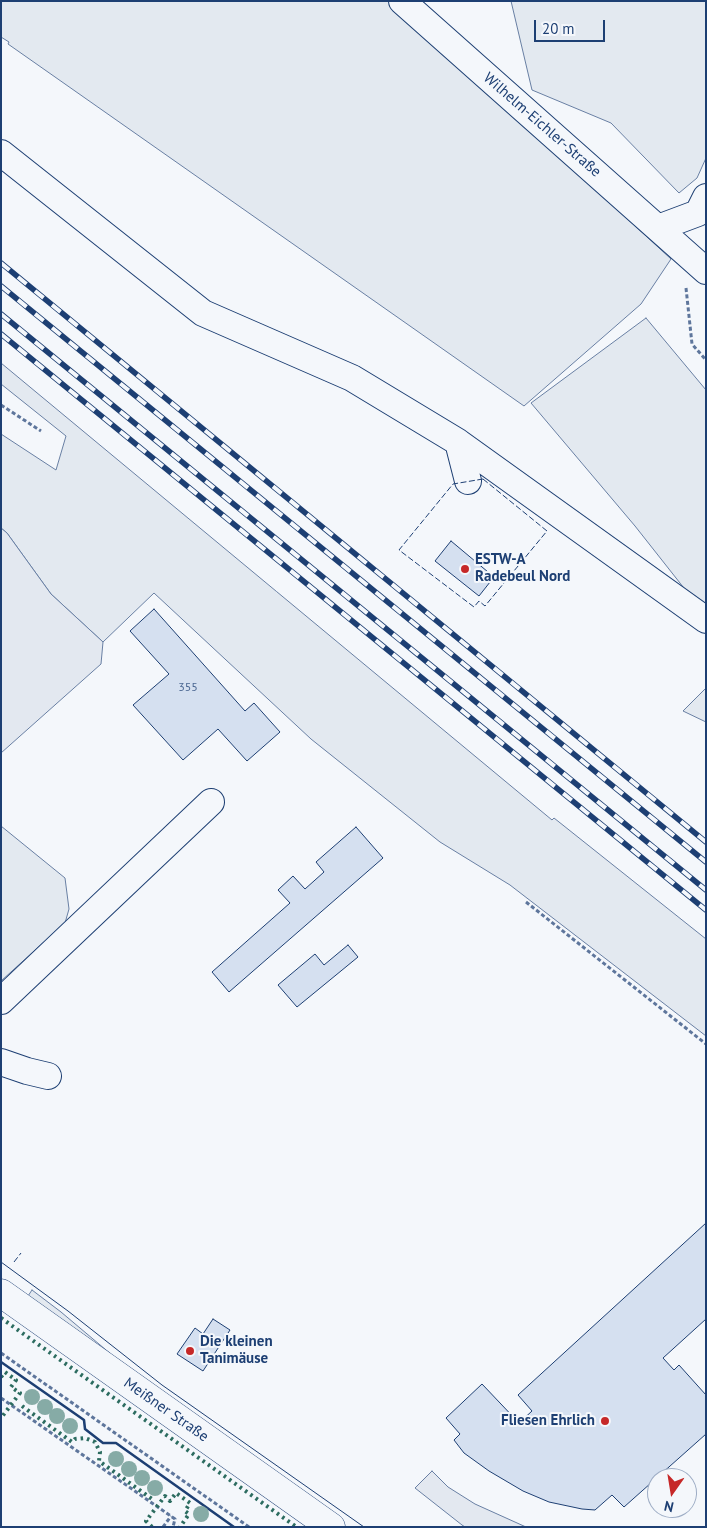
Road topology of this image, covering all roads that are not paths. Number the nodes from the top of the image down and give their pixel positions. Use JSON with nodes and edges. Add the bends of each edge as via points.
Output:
{"nodes":[{"id":1,"x":402,"y":1,"type":"edge"},
{"id":2,"x":1,"y":153,"type":"edge"},
{"id":3,"x":706,"y":197,"type":"edge"},
{"id":4,"x":658,"y":228,"type":"junction"},
{"id":5,"x":706,"y":271,"type":"edge"},
{"id":6,"x":458,"y":442,"type":"junction"},
{"id":7,"x":468,"y":481,"type":"dead end"},
{"id":8,"x":706,"y":620,"type":"edge"},
{"id":9,"x":211,"y":802,"type":"dead end"},
{"id":10,"x":1,"y":1001,"type":"edge"},
{"id":11,"x":1,"y":1062,"type":"edge"},
{"id":12,"x":48,"y":1076,"type":"dead end"},
{"id":13,"x":1,"y":1293,"type":"edge"},
{"id":14,"x":331,"y":1527,"type":"edge"}],
"edges":[{"from":1,"to":4,"type":"street","name":"Wilhelm-Eichler-Straße"},
{"from":2,"to":6,"type":"street","via":[[203,313],[352,378]]},
{"from":3,"to":4,"type":"street","via":[[698,213]]},
{"from":4,"to":5,"type":"street","name":"Wilhelm-Eichler-Straße"},
{"from":6,"to":7,"type":"street"},
{"from":6,"to":8,"type":"street"},
{"from":9,"to":10,"type":"street"},
{"from":11,"to":12,"type":"street"},
{"from":13,"to":14,"type":"main road","name":"Meißner Straße"}]}
